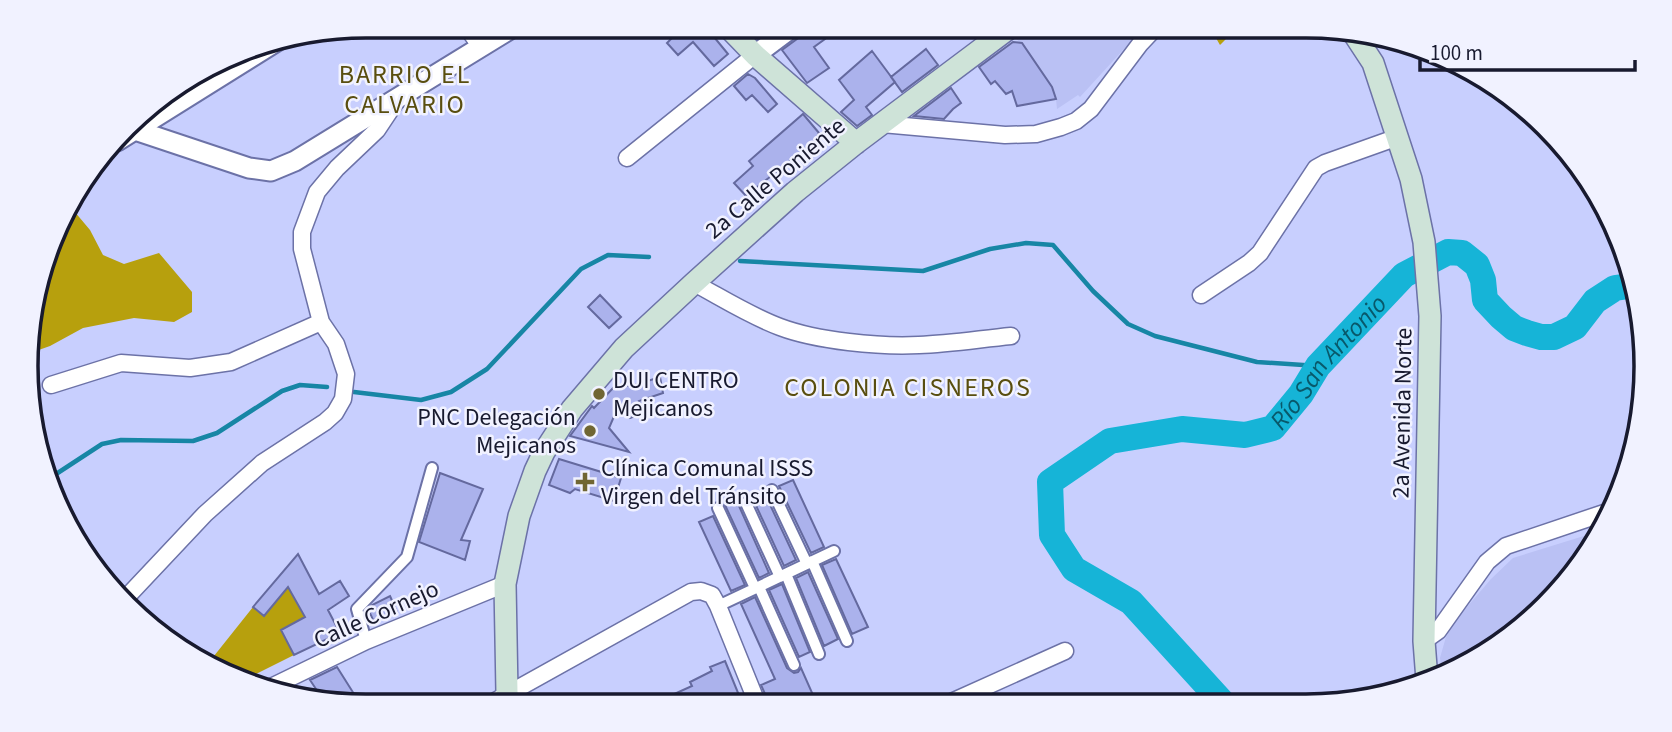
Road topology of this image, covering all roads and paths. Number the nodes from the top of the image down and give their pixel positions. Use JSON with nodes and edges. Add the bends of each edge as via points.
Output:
{"nodes":[{"id":1,"x":475,"y":38,"type":"edge"},
{"id":2,"x":496,"y":38,"type":"edge"},
{"id":3,"x":739,"y":38,"type":"edge"},
{"id":4,"x":778,"y":38,"type":"edge"},
{"id":5,"x":996,"y":38,"type":"edge"},
{"id":6,"x":1146,"y":38,"type":"edge"},
{"id":7,"x":1360,"y":43,"type":"edge"},
{"id":8,"x":481,"y":47,"type":"junction"},
{"id":9,"x":755,"y":55,"type":"junction"},
{"id":10,"x":398,"y":98,"type":"junction"},
{"id":11,"x":882,"y":124,"type":"junction"},
{"id":12,"x":138,"y":131,"type":"edge"},
{"id":13,"x":1398,"y":137,"type":"junction"},
{"id":14,"x":856,"y":143,"type":"junction"},
{"id":15,"x":628,"y":158,"type":"dead end"},
{"id":16,"x":694,"y":282,"type":"junction"},
{"id":17,"x":1201,"y":295,"type":"dead end"},
{"id":18,"x":321,"y":322,"type":"junction"},
{"id":19,"x":1010,"y":336,"type":"dead end"},
{"id":20,"x":51,"y":385,"type":"dead end"},
{"id":21,"x":432,"y":468,"type":"dead end"},
{"id":22,"x":772,"y":490,"type":"dead end"},
{"id":23,"x":746,"y":503,"type":"dead end"},
{"id":24,"x":718,"y":508,"type":"dead end"},
{"id":25,"x":1598,"y":515,"type":"edge"},
{"id":26,"x":834,"y":551,"type":"dead end"},
{"id":27,"x":809,"y":563,"type":"junction"},
{"id":28,"x":783,"y":575,"type":"junction"},
{"id":29,"x":505,"y":584,"type":"junction"},
{"id":30,"x":757,"y":587,"type":"junction"},
{"id":31,"x":130,"y":594,"type":"edge"},
{"id":32,"x":718,"y":606,"type":"junction"},
{"id":33,"x":366,"y":640,"type":"junction"},
{"id":34,"x":847,"y":641,"type":"dead end"},
{"id":35,"x":1424,"y":641,"type":"junction"},
{"id":36,"x":1065,"y":651,"type":"dead end"},
{"id":37,"x":819,"y":654,"type":"dead end"},
{"id":38,"x":794,"y":665,"type":"dead end"},
{"id":39,"x":1426,"y":671,"type":"edge"},
{"id":40,"x":281,"y":682,"type":"edge"},
{"id":41,"x":509,"y":694,"type":"edge"},
{"id":42,"x":518,"y":694,"type":"edge"},
{"id":43,"x":754,"y":694,"type":"edge"},
{"id":44,"x":969,"y":694,"type":"edge"}],
"edges":[{"from":1,"to":8,"type":"street"},
{"from":2,"to":8,"type":"street"},
{"from":3,"to":9,"type":"main road"},
{"from":4,"to":9,"type":"street"},
{"from":5,"to":11,"type":"main road","name":"2a Calle Poniente"},
{"from":6,"to":11,"type":"street","via":[[1091,109],[1061,127],[1005,135]]},
{"from":7,"to":13,"type":"main road","name":"2a Avenida Norte","via":[[1373,63]]},
{"from":8,"to":10,"type":"street"},
{"from":9,"to":14,"type":"main road"},
{"from":9,"to":15,"type":"street"},
{"from":10,"to":12,"type":"street","via":[[271,171]]},
{"from":10,"to":18,"type":"street","via":[[377,130],[317,192],[307,215],[302,249]]},
{"from":11,"to":14,"type":"main road","name":"2a Calle Poniente"},
{"from":13,"to":17,"type":"street","via":[[1316,168],[1260,253]]},
{"from":13,"to":35,"type":"main road","name":"2a Avenida Norte","via":[[1411,179],[1427,271]]},
{"from":14,"to":16,"type":"main road","name":"2a Calle Poniente"},
{"from":16,"to":19,"type":"street","via":[[763,320],[817,337],[918,345]]},
{"from":16,"to":29,"type":"main road","name":"2a Calle Poniente","via":[[624,348],[557,430],[535,471],[519,516]]},
{"from":18,"to":20,"type":"street","via":[[232,362],[190,368],[121,363]]},
{"from":18,"to":31,"type":"street","via":[[336,344],[346,374],[343,400],[335,413],[262,463],[205,514]]},
{"from":21,"to":33,"type":"street","via":[[407,557],[358,609]]},
{"from":22,"to":27,"type":"street"},
{"from":23,"to":28,"type":"street"},
{"from":24,"to":30,"type":"street"},
{"from":25,"to":35,"type":"street","via":[[1506,545],[1487,562],[1438,631]]},
{"from":26,"to":27,"type":"street"},
{"from":27,"to":28,"type":"street"},
{"from":27,"to":34,"type":"street"},
{"from":28,"to":30,"type":"street"},
{"from":28,"to":37,"type":"street"},
{"from":29,"to":33,"type":"street","name":"Calle Cornejo"},
{"from":29,"to":41,"type":"main road","name":"2a Calle Poniente"},
{"from":30,"to":32,"type":"street"},
{"from":30,"to":38,"type":"street"},
{"from":32,"to":42,"type":"street","via":[[712,594],[691,592]]},
{"from":32,"to":43,"type":"street"},
{"from":33,"to":40,"type":"street","name":"Calle Cornejo"},
{"from":35,"to":39,"type":"main road","name":"2a Avenida Norte"},
{"from":36,"to":44,"type":"street"}]}
